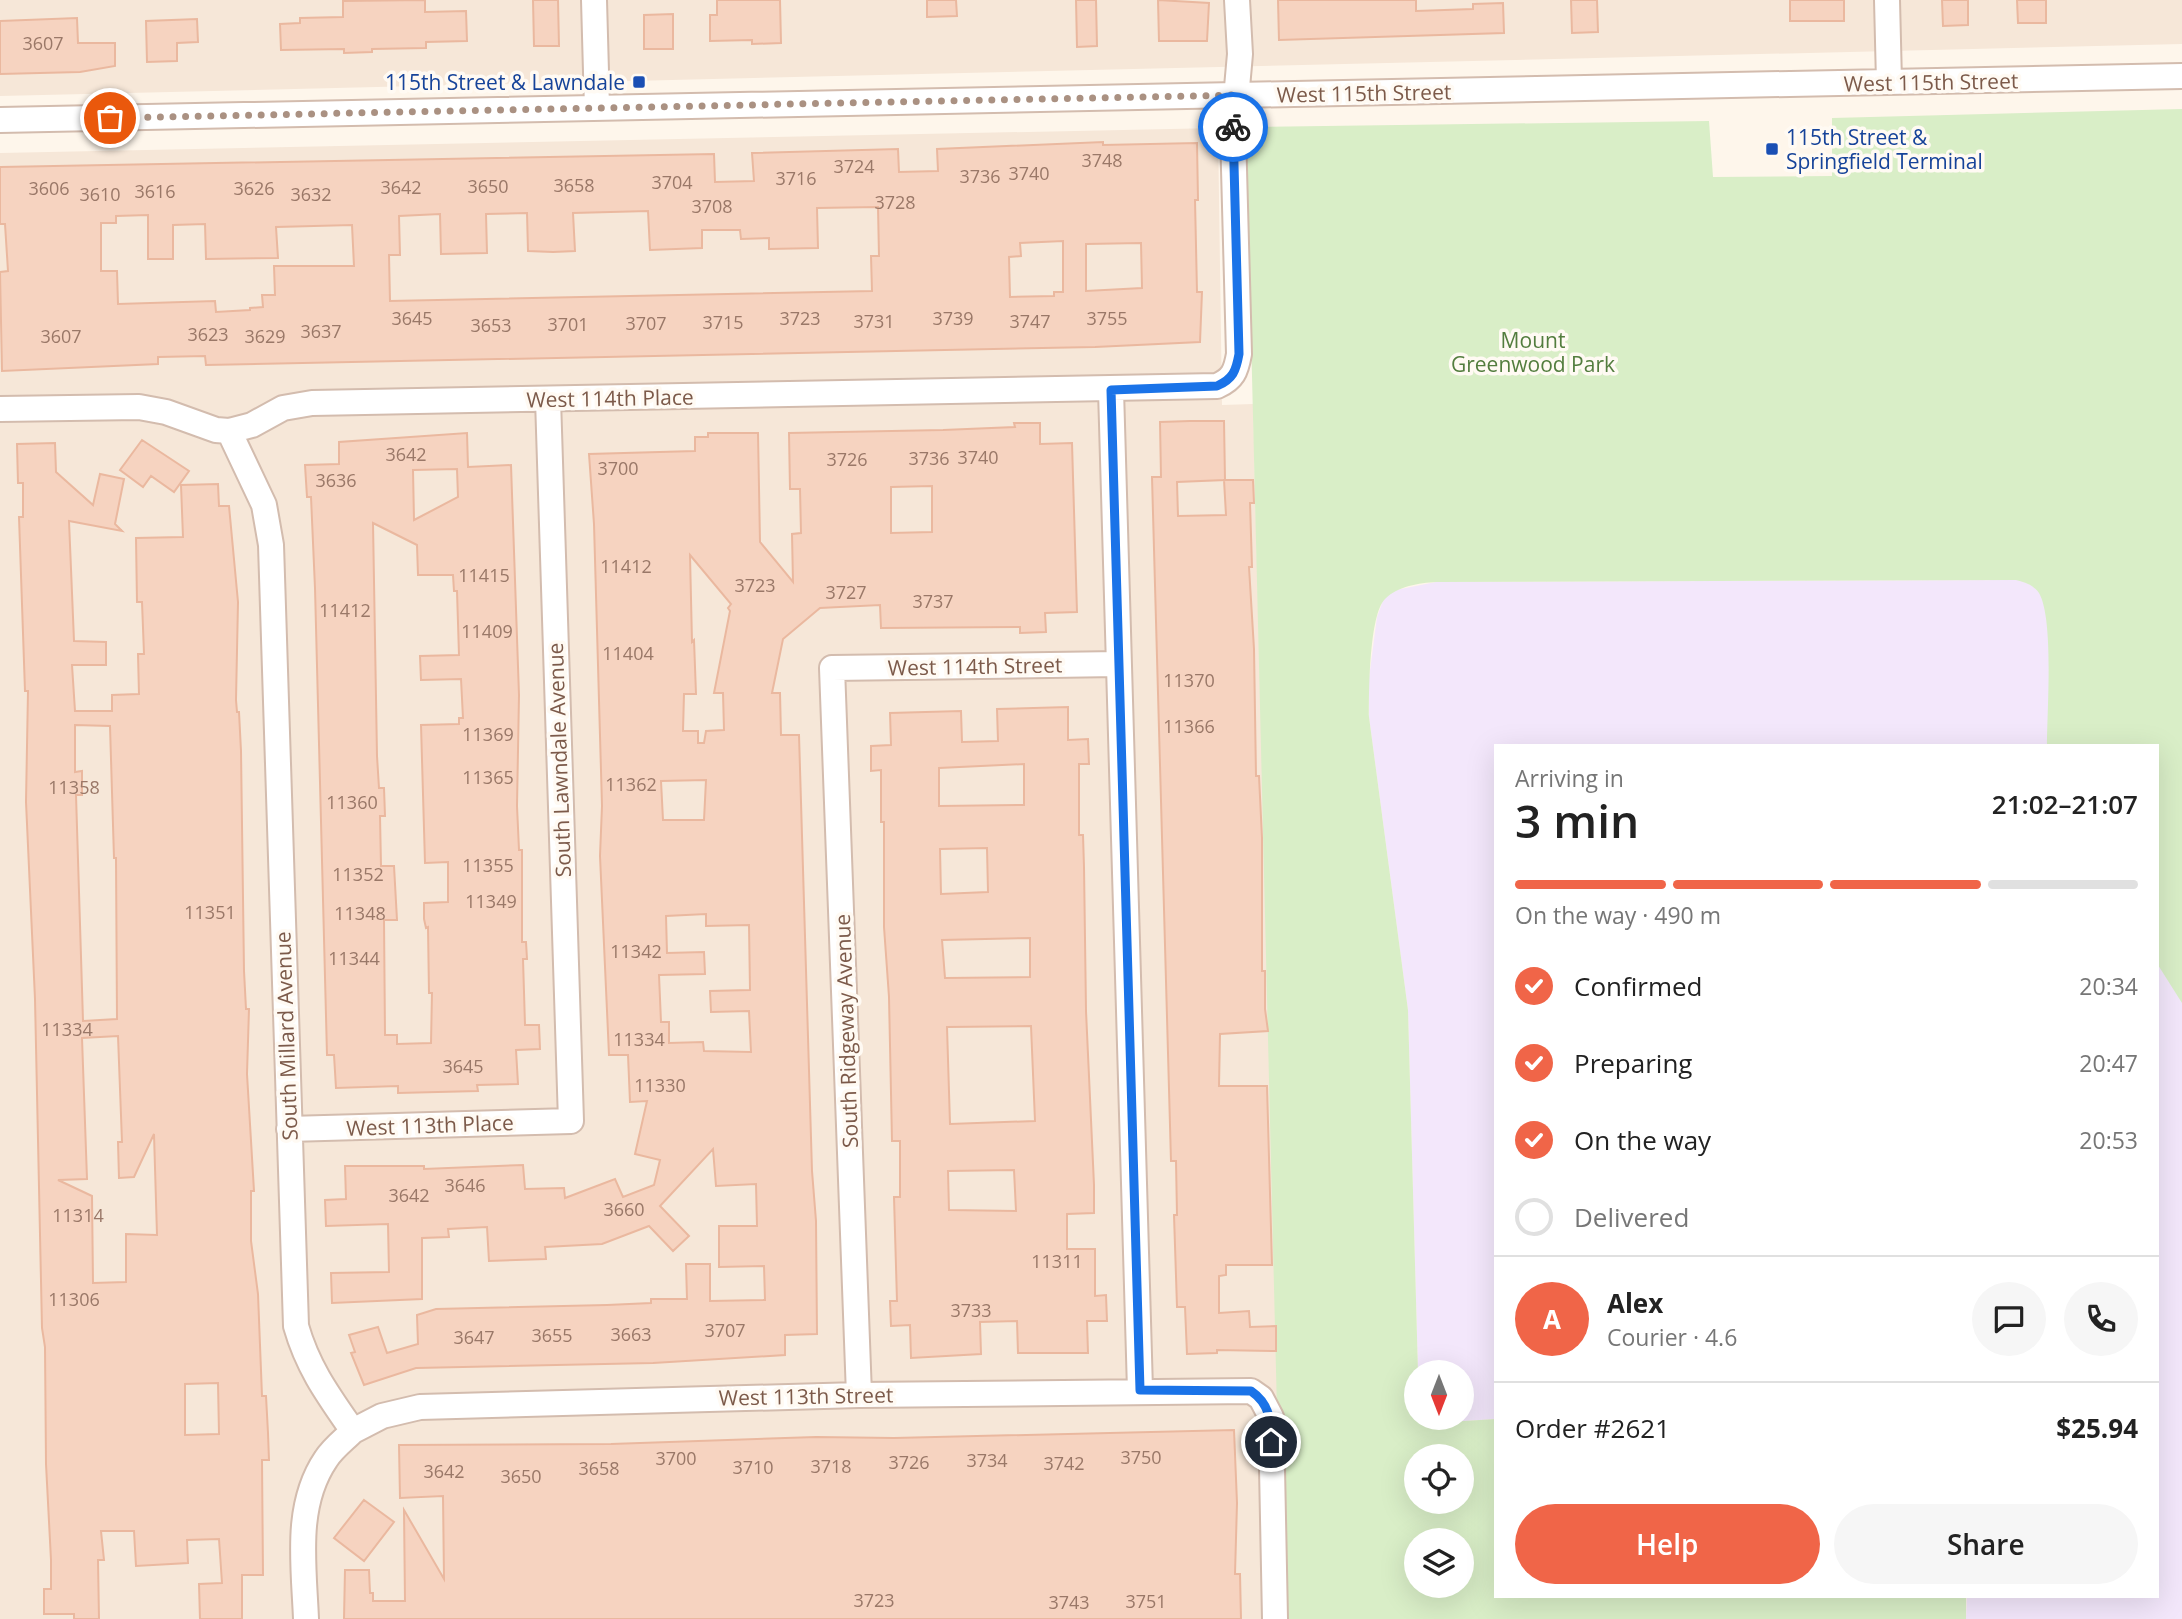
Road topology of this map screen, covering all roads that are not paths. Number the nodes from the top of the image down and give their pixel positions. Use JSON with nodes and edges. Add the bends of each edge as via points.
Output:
{"nodes":[{"id":1,"x":594,"y":0,"type":"edge"},
{"id":2,"x":1237,"y":0,"type":"edge"},
{"id":3,"x":1887,"y":0,"type":"edge"},
{"id":4,"x":2182,"y":76,"type":"edge"},
{"id":5,"x":1889,"y":82,"type":"junction"},
{"id":6,"x":1237,"y":95,"type":"junction"},
{"id":7,"x":597,"y":108,"type":"junction"},
{"id":8,"x":0,"y":120,"type":"edge"},
{"id":9,"x":1111,"y":390,"type":"junction"},
{"id":10,"x":548,"y":399,"type":"junction"},
{"id":11,"x":0,"y":409,"type":"edge"},
{"id":12,"x":229,"y":431,"type":"junction"},
{"id":13,"x":1118,"y":664,"type":"junction"},
{"id":14,"x":832,"y":668,"type":"joint"},
{"id":15,"x":571,"y":1121,"type":"joint"},
{"id":16,"x":289,"y":1129,"type":"junction"},
{"id":17,"x":1140,"y":1390,"type":"junction"},
{"id":18,"x":859,"y":1395,"type":"junction"},
{"id":19,"x":353,"y":1431,"type":"junction"},
{"id":20,"x":306,"y":1619,"type":"edge"},
{"id":21,"x":1275,"y":1619,"type":"edge"}],
"edges":[{"from":1,"to":7,"type":"street"},
{"from":2,"to":6,"type":"street"},
{"from":3,"to":5,"type":"street"},
{"from":4,"to":5,"type":"street","name":"West 115th Street"},
{"from":5,"to":6,"type":"street","name":"West 115th Street"},
{"from":6,"to":7,"type":"street","name":"West 115th Street"},
{"from":6,"to":9,"type":"street","name":"West 114th Place","via":[[1233,132],[1236,371],[1229,381],[1217,386]]},
{"from":7,"to":8,"type":"street","name":"West 115th Street"},
{"from":9,"to":10,"type":"street","name":"West 114th Place"},
{"from":9,"to":13,"type":"street"},
{"from":10,"to":12,"type":"street","name":"West 114th Place","via":[[298,404]]},
{"from":10,"to":15,"type":"street","name":"South Lawndale Avenue"},
{"from":11,"to":12,"type":"street","via":[[139,407]]},
{"from":12,"to":16,"type":"street","name":"South Millard Avenue","via":[[264,505],[271,545]]},
{"from":13,"to":14,"type":"street","name":"West 114th Street"},
{"from":13,"to":17,"type":"street"},
{"from":14,"to":18,"type":"street","name":"South Ridgeway Avenue"},
{"from":15,"to":16,"type":"street","name":"West 113th Place"},
{"from":16,"to":19,"type":"street","name":"South Millard Avenue","via":[[296,1326],[304,1356]]},
{"from":17,"to":18,"type":"street","name":"West 113th Street"},
{"from":17,"to":21,"type":"street","name":"West 113th Street","via":[[1238,1389],[1261,1398],[1271,1417]]},
{"from":18,"to":19,"type":"street","name":"West 113th Street","via":[[420,1407],[382,1416]]},
{"from":19,"to":20,"type":"street","via":[[326,1458],[307,1503],[303,1530]]}]}
